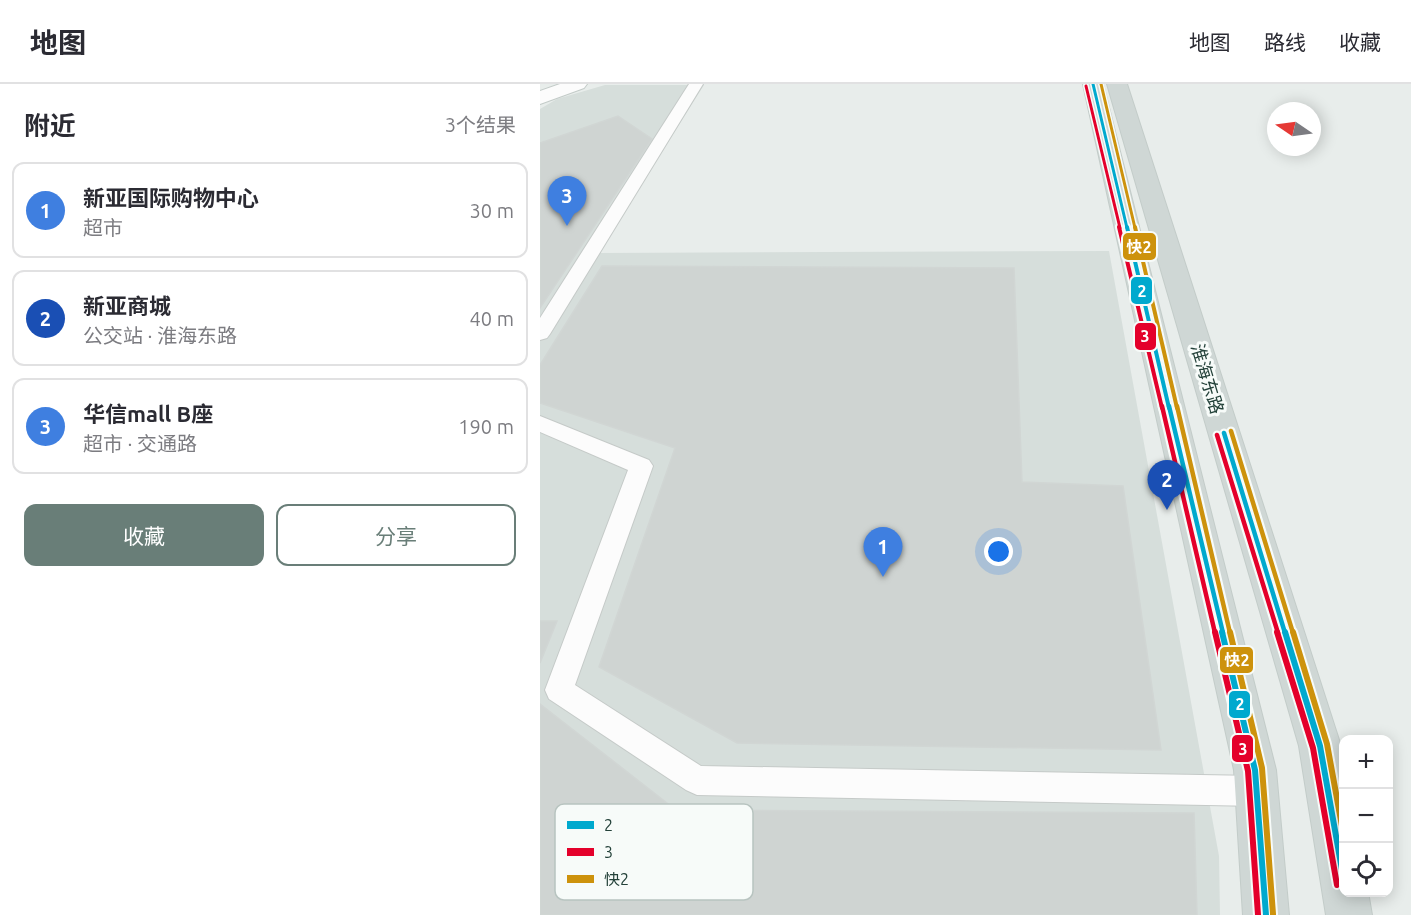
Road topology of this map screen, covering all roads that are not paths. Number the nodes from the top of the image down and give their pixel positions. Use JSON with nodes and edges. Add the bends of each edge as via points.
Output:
{"nodes":[{"id":1,"x":577,"y":84,"type":"edge"},
{"id":2,"x":696,"y":84,"type":"edge"},
{"id":3,"x":1093,"y":84,"type":"edge"},
{"id":4,"x":1117,"y":84,"type":"edge"},
{"id":5,"x":544,"y":93,"type":"edge"},
{"id":6,"x":540,"y":334,"type":"edge"},
{"id":7,"x":540,"y":423,"type":"edge"},
{"id":8,"x":1257,"y":791,"type":"junction"},
{"id":9,"x":1339,"y":855,"type":"edge"},
{"id":10,"x":1346,"y":897,"type":"edge"},
{"id":11,"x":1266,"y":915,"type":"edge"},
{"id":12,"x":1349,"y":915,"type":"edge"}],
"edges":[{"from":1,"to":5,"type":"main road"},
{"from":2,"to":6,"type":"street"},
{"from":3,"to":8,"type":"main road","via":[[1256,770]]},
{"from":4,"to":9,"type":"main road","name":"淮海东路","via":[[1320,746]]},
{"from":7,"to":8,"type":"street","via":[[641,466],[559,690],[697,780]]},
{"from":8,"to":11,"type":"main road"},
{"from":10,"to":12,"type":"main road"}]}
